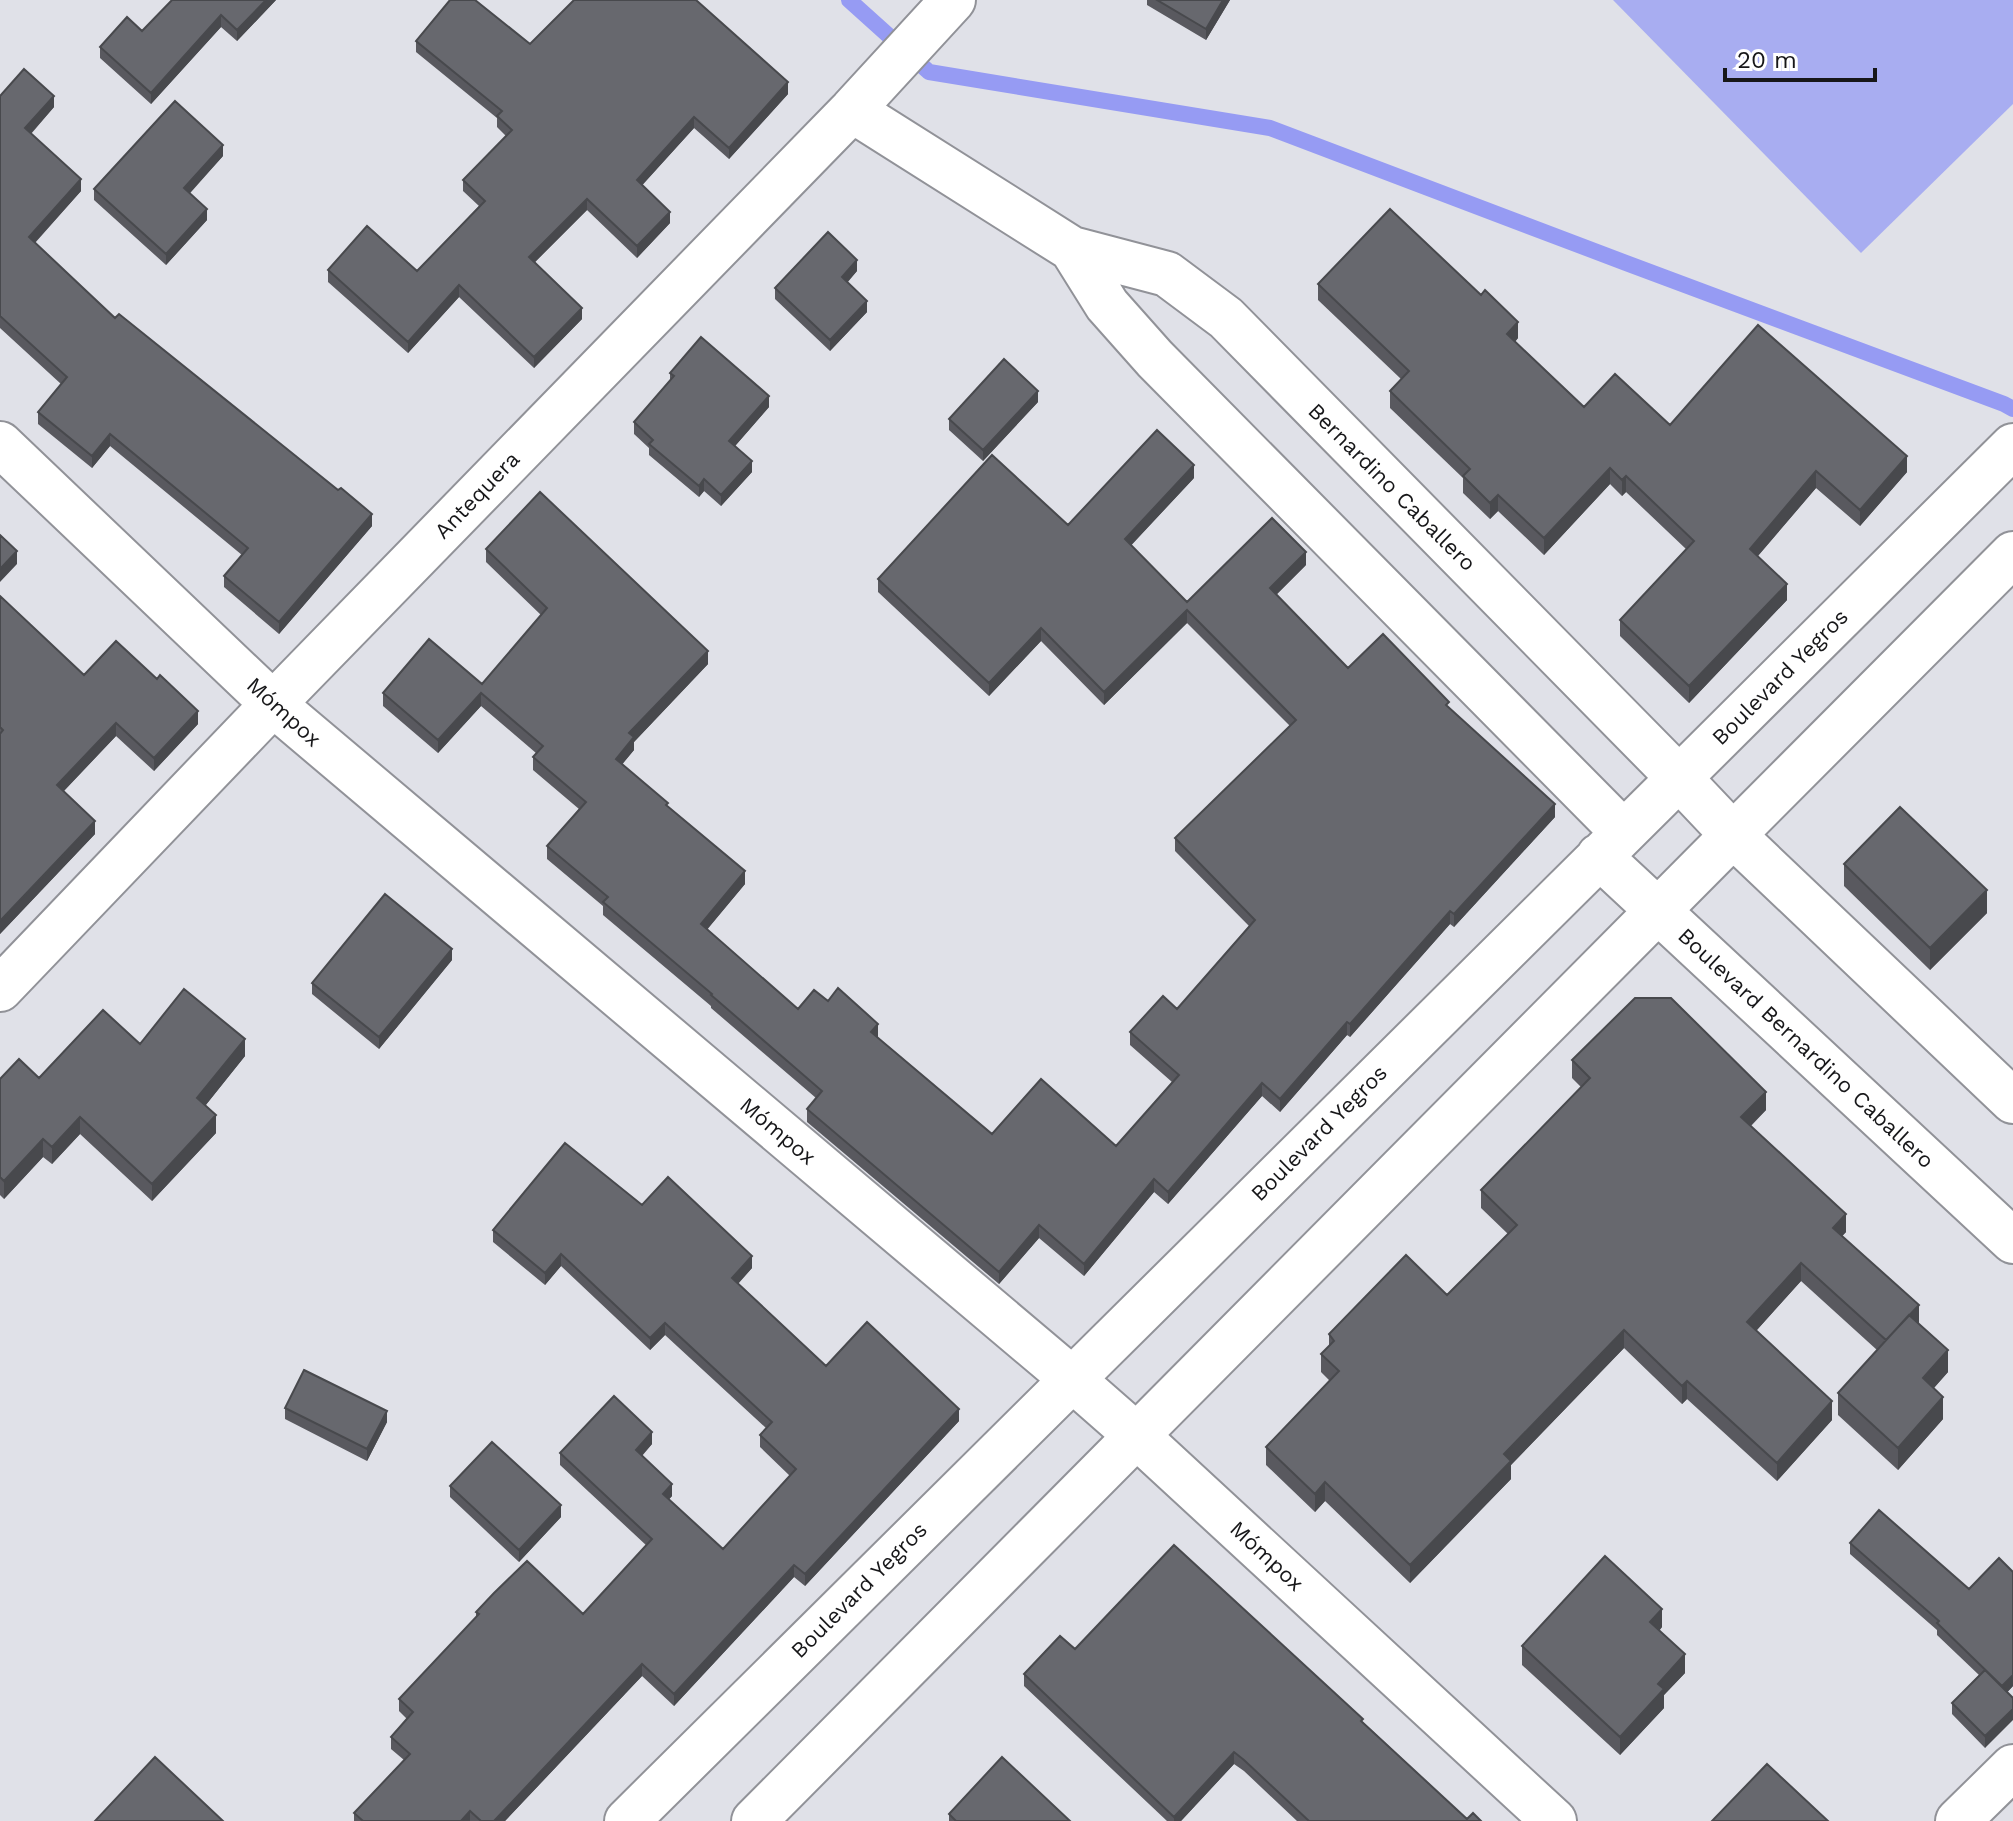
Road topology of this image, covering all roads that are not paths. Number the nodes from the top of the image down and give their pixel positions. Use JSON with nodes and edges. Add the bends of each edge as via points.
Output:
{"nodes":[{"id":1,"x":951,"y":1,"type":"edge"},
{"id":2,"x":852,"y":110,"type":"junction"},
{"id":3,"x":1072,"y":249,"type":"junction"},
{"id":4,"x":0,"y":444,"type":"edge"},
{"id":5,"x":2013,"y":446,"type":"edge"},
{"id":6,"x":2013,"y":554,"type":"edge"},
{"id":7,"x":273,"y":704,"type":"junction"},
{"id":8,"x":1679,"y":778,"type":"junction"},
{"id":9,"x":1733,"y":835,"type":"junction"},
{"id":10,"x":1611,"y":844,"type":"junction"},
{"id":11,"x":1659,"y":911,"type":"junction"},
{"id":12,"x":0,"y":989,"type":"edge"},
{"id":13,"x":2013,"y":1101,"type":"edge"},
{"id":14,"x":2013,"y":1241,"type":"edge"},
{"id":15,"x":1072,"y":1379,"type":"junction"},
{"id":16,"x":1137,"y":1436,"type":"junction"},
{"id":17,"x":2013,"y":1767,"type":"edge"},
{"id":18,"x":627,"y":1821,"type":"edge"},
{"id":19,"x":754,"y":1821,"type":"edge"},
{"id":20,"x":1554,"y":1821,"type":"edge"},
{"id":21,"x":1958,"y":1821,"type":"edge"}],
"edges":[{"from":1,"to":2,"type":"street","name":"Antequera"},
{"from":2,"to":3,"type":"street","name":"Bernardino Caballero"},
{"from":2,"to":7,"type":"street","name":"Antequera"},
{"from":3,"to":8,"type":"street","name":"Bernardino Caballero","via":[[1167,274],[1226,318]]},
{"from":3,"to":10,"type":"street","name":"Bernardino Caballero","via":[[1107,305],[1155,359]]},
{"from":4,"to":7,"type":"street","name":"Mómpox"},
{"from":5,"to":8,"type":"street","name":"Boulevard Yegros"},
{"from":6,"to":9,"type":"street"},
{"from":7,"to":12,"type":"street","name":"Antequera"},
{"from":7,"to":15,"type":"street","name":"Mómpox"},
{"from":8,"to":9,"type":"street"},
{"from":8,"to":10,"type":"street","name":"Boulevard Yegros"},
{"from":9,"to":11,"type":"street"},
{"from":9,"to":13,"type":"street"},
{"from":10,"to":11,"type":"street","name":"Boulevard Bernardino Caballero"},
{"from":10,"to":15,"type":"street","name":"Boulevard Yegros"},
{"from":11,"to":14,"type":"street","name":"Boulevard Bernardino Caballero"},
{"from":11,"to":16,"type":"street"},
{"from":15,"to":16,"type":"street","name":"Mómpox"},
{"from":15,"to":18,"type":"street","name":"Boulevard Yegros"},
{"from":16,"to":19,"type":"street"},
{"from":16,"to":20,"type":"street","name":"Mómpox"},
{"from":17,"to":21,"type":"street"}]}
